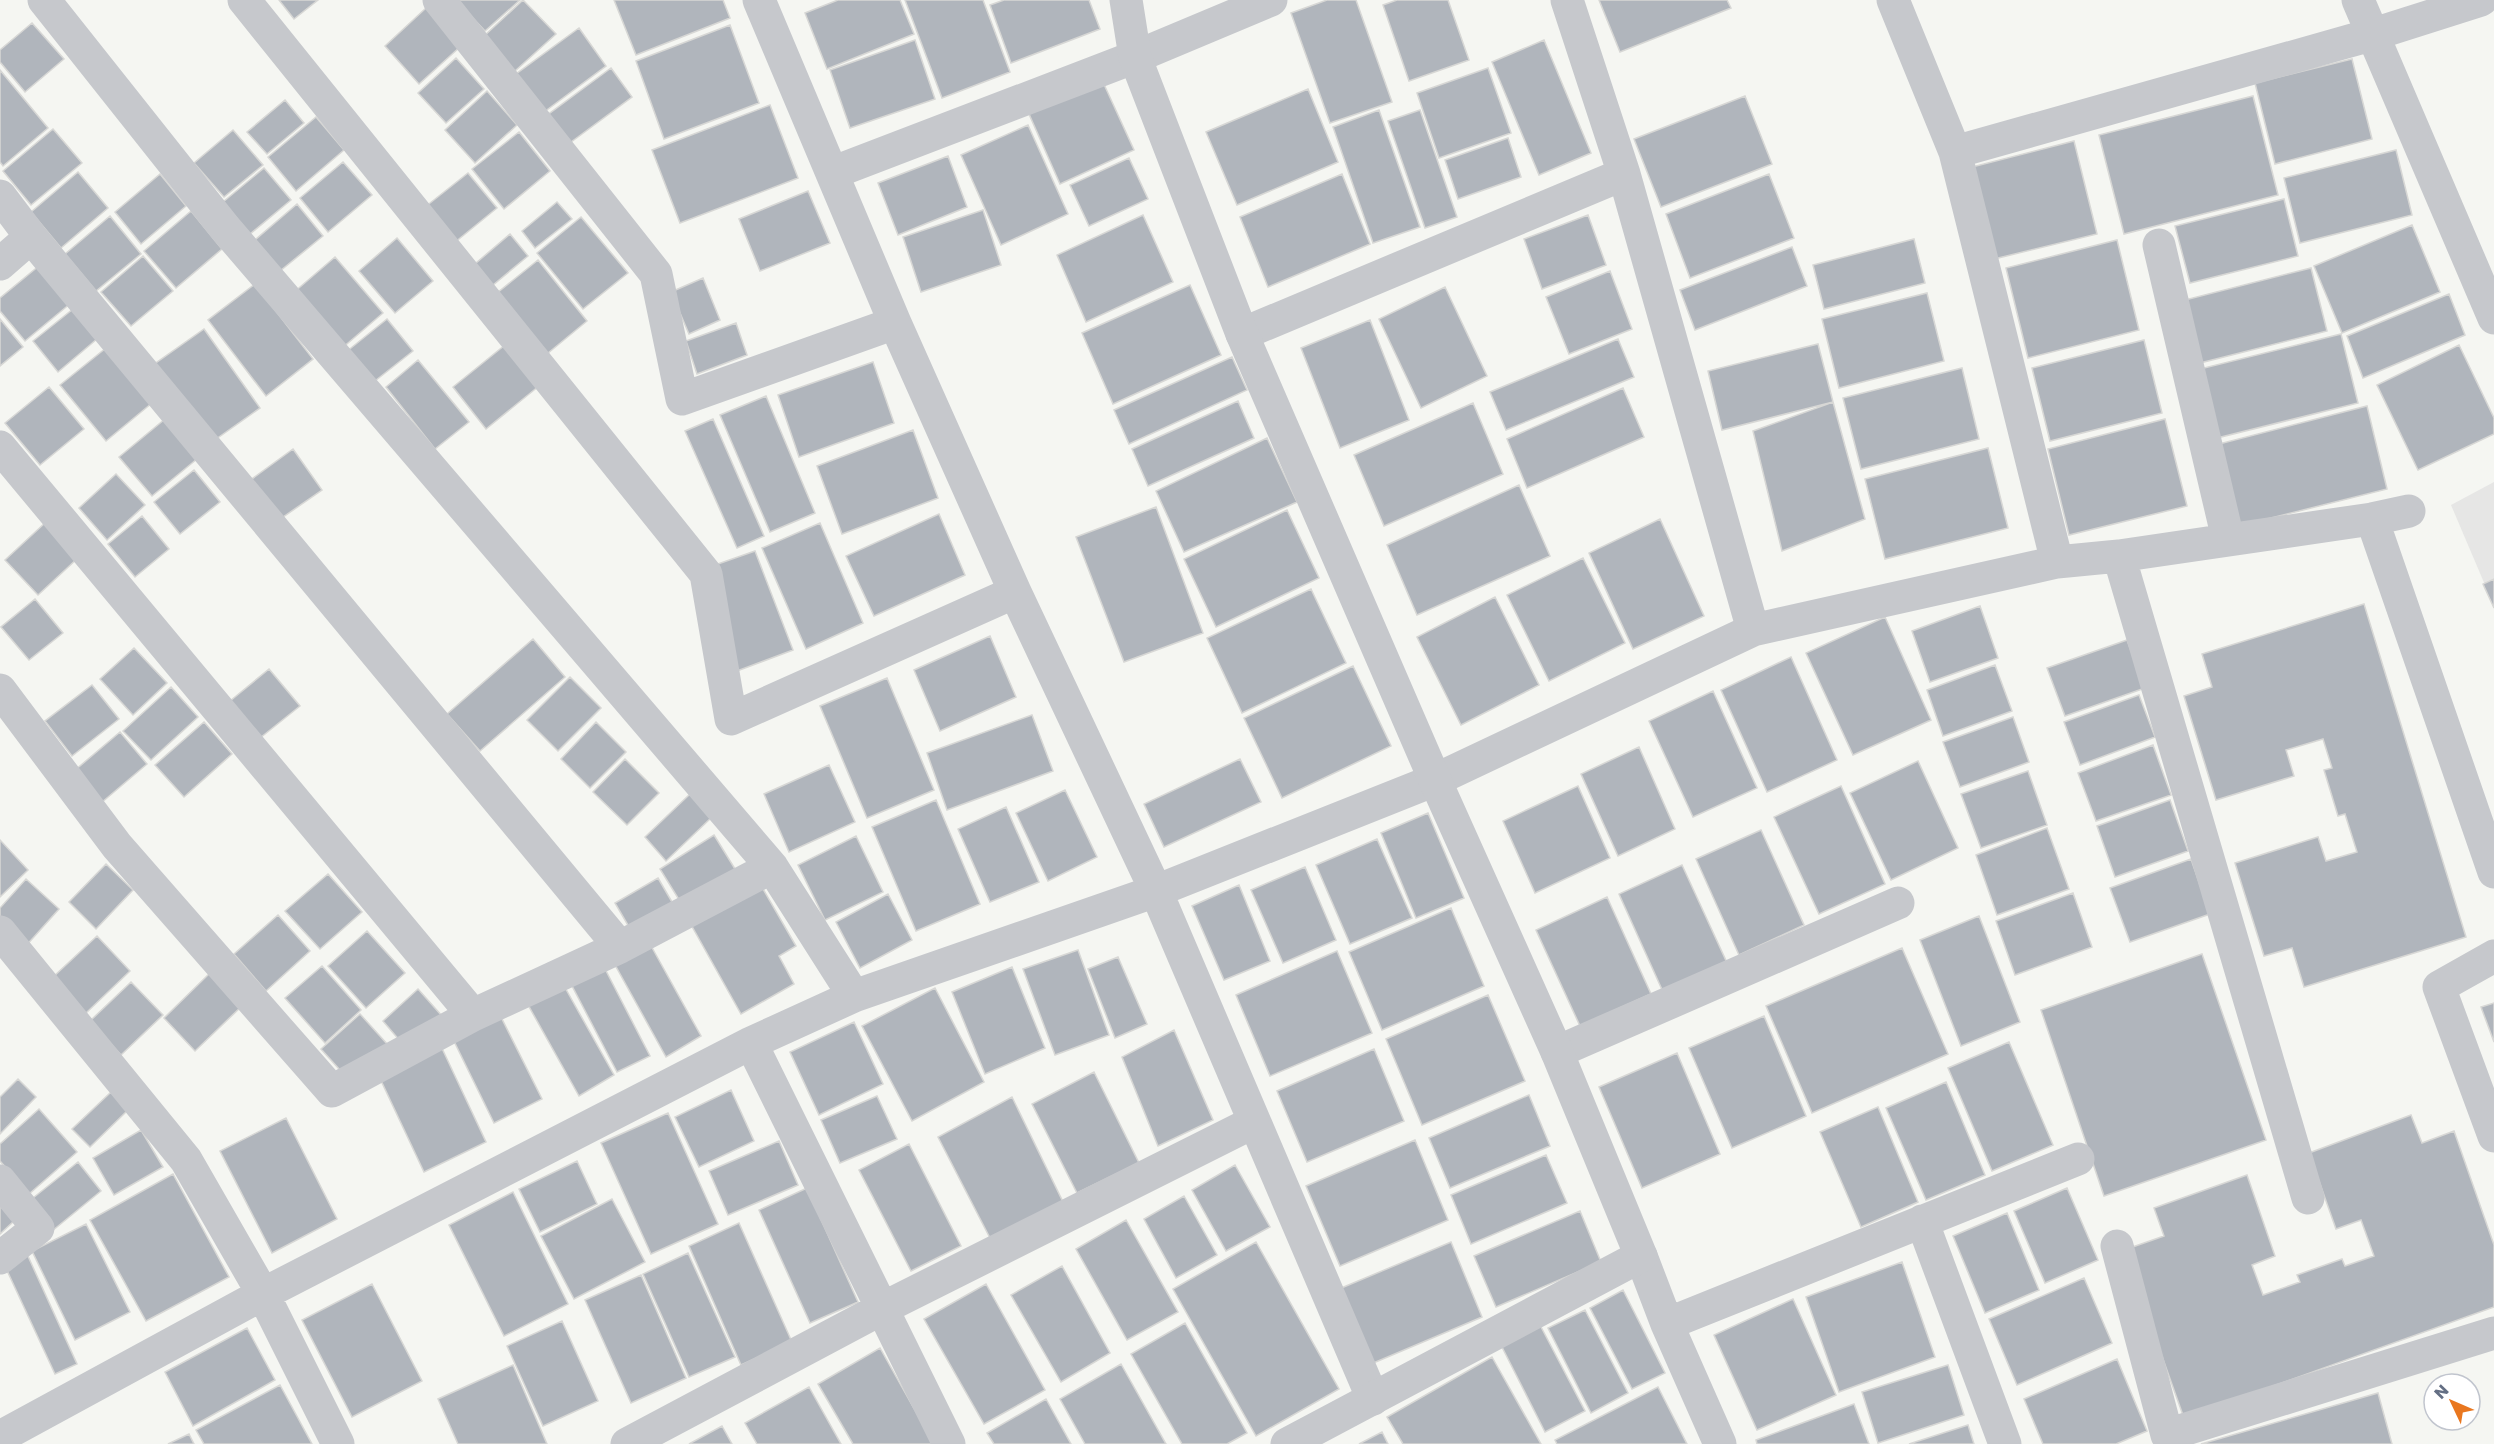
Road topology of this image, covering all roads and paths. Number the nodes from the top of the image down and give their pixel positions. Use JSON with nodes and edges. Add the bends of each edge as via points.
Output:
{"nodes":[{"id":1,"x":44,"y":0,"type":"edge"},
{"id":2,"x":244,"y":0,"type":"edge"},
{"id":3,"x":439,"y":0,"type":"edge"},
{"id":4,"x":759,"y":0,"type":"edge"},
{"id":5,"x":1126,"y":0,"type":"edge"},
{"id":6,"x":1270,"y":0,"type":"edge"},
{"id":7,"x":1567,"y":0,"type":"edge"},
{"id":8,"x":1893,"y":0,"type":"edge"},
{"id":9,"x":2358,"y":0,"type":"edge"},
{"id":10,"x":2481,"y":0,"type":"edge"},
{"id":11,"x":2374,"y":34,"type":"junction"},
{"id":12,"x":1135,"y":57,"type":"junction"},
{"id":13,"x":1955,"y":152,"type":"junction"},
{"id":14,"x":832,"y":173,"type":"junction"},
{"id":15,"x":1624,"y":174,"type":"junction"},
{"id":16,"x":0,"y":196,"type":"edge"},
{"id":17,"x":31,"y":237,"type":"junction"},
{"id":18,"x":2159,"y":245,"type":"dead end"},
{"id":19,"x":0,"y":264,"type":"edge"},
{"id":20,"x":2483,"y":264,"type":"edge"},
{"id":21,"x":2494,"y":318,"type":"edge"},
{"id":22,"x":895,"y":323,"type":"junction"},
{"id":23,"x":1242,"y":334,"type":"junction"},
{"id":24,"x":0,"y":447,"type":"edge"},
{"id":25,"x":2409,"y":511,"type":"dead end"},
{"id":26,"x":2372,"y":519,"type":"junction"},
{"id":27,"x":2228,"y":539,"type":"junction"},
{"id":28,"x":2119,"y":556,"type":"junction"},
{"id":29,"x":2057,"y":562,"type":"junction"},
{"id":30,"x":1015,"y":592,"type":"junction"},
{"id":31,"x":1753,"y":630,"type":"junction"},
{"id":32,"x":0,"y":690,"type":"edge"},
{"id":33,"x":1435,"y":780,"type":"junction"},
{"id":34,"x":772,"y":867,"type":"junction"},
{"id":35,"x":2494,"y":872,"type":"edge"},
{"id":36,"x":1156,"y":891,"type":"junction"},
{"id":37,"x":1898,"y":903,"type":"dead end"},
{"id":38,"x":0,"y":932,"type":"edge"},
{"id":39,"x":620,"y":947,"type":"junction"},
{"id":40,"x":2494,"y":956,"type":"edge"},
{"id":41,"x":855,"y":996,"type":"junction"},
{"id":42,"x":473,"y":1015,"type":"junction"},
{"id":43,"x":751,"y":1043,"type":"junction"},
{"id":44,"x":1557,"y":1052,"type":"junction"},
{"id":45,"x":1254,"y":1122,"type":"junction"},
{"id":46,"x":2494,"y":1136,"type":"edge"},
{"id":47,"x":2078,"y":1160,"type":"dead end"},
{"id":48,"x":0,"y":1180,"type":"edge"},
{"id":49,"x":2308,"y":1198,"type":"dead end"},
{"id":50,"x":1922,"y":1221,"type":"junction"},
{"id":51,"x":2117,"y":1246,"type":"dead end"},
{"id":52,"x":1641,"y":1256,"type":"junction"},
{"id":53,"x":0,"y":1258,"type":"edge"},
{"id":54,"x":263,"y":1293,"type":"junction"},
{"id":55,"x":883,"y":1308,"type":"junction"},
{"id":56,"x":1667,"y":1324,"type":"junction"},
{"id":57,"x":2494,"y":1333,"type":"edge"},
{"id":58,"x":1373,"y":1399,"type":"junction"},
{"id":59,"x":0,"y":1437,"type":"edge"},
{"id":60,"x":338,"y":1444,"type":"edge"},
{"id":61,"x":627,"y":1444,"type":"edge"},
{"id":62,"x":949,"y":1444,"type":"edge"},
{"id":63,"x":1287,"y":1444,"type":"edge"},
{"id":64,"x":1720,"y":1444,"type":"edge"},
{"id":65,"x":2005,"y":1444,"type":"edge"}],
"edges":[{"from":1,"to":34,"type":"street","via":[[225,228]]},
{"from":2,"to":30,"type":"street","via":[[706,574],[731,719]]},
{"from":3,"to":22,"type":"street","via":[[656,274],[682,399]]},
{"from":4,"to":14,"type":"street"},
{"from":5,"to":12,"type":"street"},
{"from":6,"to":12,"type":"street"},
{"from":7,"to":15,"type":"street"},
{"from":8,"to":13,"type":"street"},
{"from":9,"to":11,"type":"street"},
{"from":10,"to":11,"type":"street"},
{"from":11,"to":13,"type":"street"},
{"from":11,"to":20,"type":"street"},
{"from":12,"to":14,"type":"street"},
{"from":12,"to":23,"type":"street"},
{"from":13,"to":29,"type":"street"},
{"from":14,"to":22,"type":"street"},
{"from":15,"to":23,"type":"street"},
{"from":15,"to":31,"type":"street"},
{"from":16,"to":17,"type":"street"},
{"from":17,"to":19,"type":"street"},
{"from":17,"to":39,"type":"street"},
{"from":18,"to":27,"type":"street"},
{"from":20,"to":21,"type":"street"},
{"from":22,"to":30,"type":"street"},
{"from":23,"to":33,"type":"street"},
{"from":24,"to":42,"type":"street"},
{"from":25,"to":26,"type":"street"},
{"from":26,"to":27,"type":"street"},
{"from":26,"to":35,"type":"street"},
{"from":27,"to":28,"type":"street"},
{"from":28,"to":29,"type":"street"},
{"from":28,"to":49,"type":"street"},
{"from":29,"to":31,"type":"street"},
{"from":30,"to":36,"type":"street"},
{"from":31,"to":33,"type":"street"},
{"from":32,"to":42,"type":"street","via":[[117,846],[332,1091]]},
{"from":33,"to":36,"type":"street"},
{"from":33,"to":44,"type":"street"},
{"from":34,"to":39,"type":"street"},
{"from":34,"to":41,"type":"street"},
{"from":36,"to":41,"type":"street"},
{"from":36,"to":45,"type":"street"},
{"from":37,"to":44,"type":"street"},
{"from":38,"to":54,"type":"street","via":[[186,1160]]},
{"from":39,"to":42,"type":"street"},
{"from":40,"to":46,"type":"street","via":[[2439,987]]},
{"from":41,"to":43,"type":"street"},
{"from":43,"to":54,"type":"street"},
{"from":43,"to":55,"type":"street"},
{"from":44,"to":52,"type":"street"},
{"from":45,"to":55,"type":"street"},
{"from":45,"to":58,"type":"street"},
{"from":47,"to":50,"type":"street"},
{"from":48,"to":53,"type":"street","via":[[38,1228]]},
{"from":50,"to":56,"type":"street"},
{"from":50,"to":65,"type":"street"},
{"from":51,"to":57,"type":"street","via":[[2168,1435]]},
{"from":52,"to":56,"type":"street"},
{"from":52,"to":58,"type":"street"},
{"from":54,"to":59,"type":"street"},
{"from":54,"to":60,"type":"street"},
{"from":55,"to":61,"type":"street"},
{"from":55,"to":62,"type":"street"},
{"from":56,"to":64,"type":"street"},
{"from":58,"to":63,"type":"street"}]}
